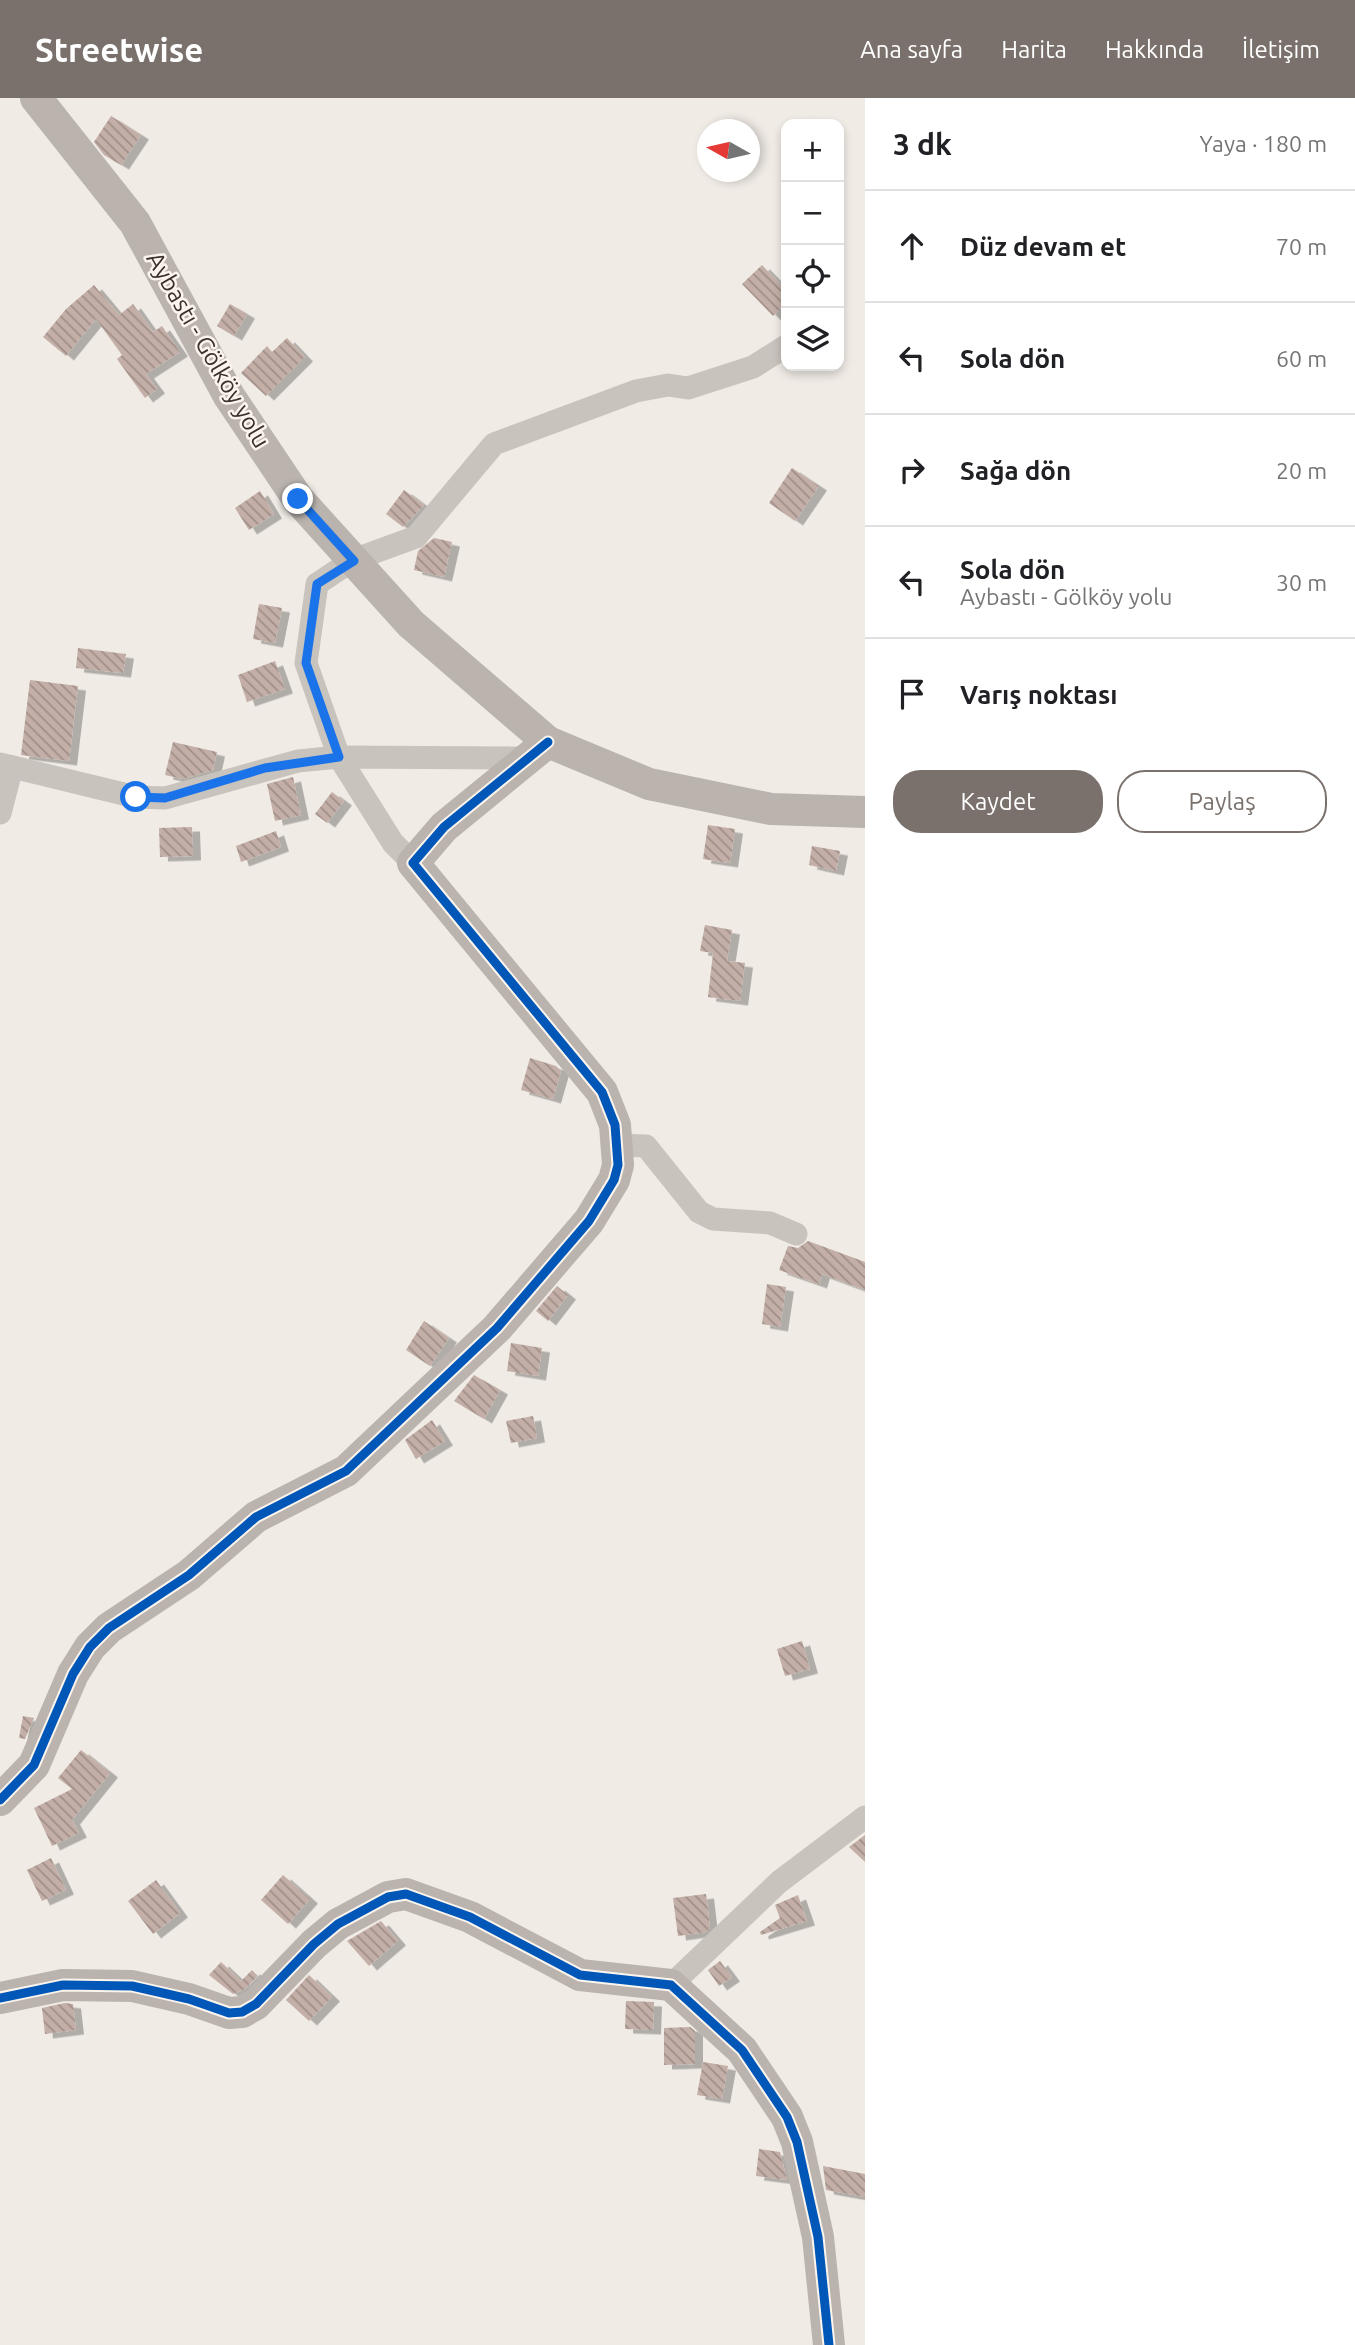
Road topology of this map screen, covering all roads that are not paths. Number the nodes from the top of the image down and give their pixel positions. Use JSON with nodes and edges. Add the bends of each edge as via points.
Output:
{"nodes":[{"id":1,"x":36,"y":98,"type":"edge"},
{"id":2,"x":781,"y":349,"type":"edge"},
{"id":3,"x":354,"y":561,"type":"junction"},
{"id":4,"x":538,"y":750,"type":"junction"},
{"id":5,"x":339,"y":757,"type":"junction"},
{"id":6,"x":6,"y":766,"type":"edge"},
{"id":7,"x":865,"y":812,"type":"edge"},
{"id":8,"x":0,"y":813,"type":"edge"},
{"id":9,"x":413,"y":863,"type":"junction"},
{"id":10,"x":617,"y":1145,"type":"junction"},
{"id":11,"x":796,"y":1234,"type":"dead end"},
{"id":12,"x":0,"y":1800,"type":"edge"},
{"id":13,"x":865,"y":1817,"type":"edge"},
{"id":14,"x":671,"y":1985,"type":"junction"},
{"id":15,"x":0,"y":1998,"type":"edge"},
{"id":16,"x":829,"y":2345,"type":"edge"}],
"edges":[{"from":1,"to":3,"type":"street","name":"Aybastı - Gölköy yolu","via":[[135,223],[229,396],[298,499]]},
{"from":2,"to":3,"type":"street","via":[[753,368],[688,388],[636,391],[494,444],[416,537]]},
{"from":3,"to":4,"type":"street","name":"Aybastı - Gölköy yolu"},
{"from":3,"to":5,"type":"street","via":[[317,584],[306,663]]},
{"from":4,"to":5,"type":"street"},
{"from":4,"to":7,"type":"street","name":"Aybastı - Gölköy yolu","via":[[649,784],[771,809]]},
{"from":4,"to":9,"type":"street","via":[[444,827]]},
{"from":5,"to":6,"type":"street","via":[[265,768],[165,798],[136,797]]},
{"from":5,"to":9,"type":"street","via":[[393,843]]},
{"from":6,"to":8,"type":"street"},
{"from":9,"to":10,"type":"street","via":[[602,1092],[615,1125]]},
{"from":10,"to":11,"type":"street","via":[[646,1146],[699,1212],[713,1219],[770,1223]]},
{"from":10,"to":12,"type":"street","via":[[614,1180],[589,1221],[496,1328],[375,1446],[346,1471],[256,1517],[189,1575],[109,1628],[90,1647],[73,1674],[34,1765]]},
{"from":13,"to":14,"type":"street","via":[[779,1882]]},
{"from":14,"to":15,"type":"street","via":[[580,1975],[470,1917],[406,1894],[388,1897],[338,1924],[256,2004],[242,2012],[229,2013],[132,1986],[63,1985]]},
{"from":14,"to":16,"type":"street","via":[[742,2050],[788,2116],[818,2237]]}]}
